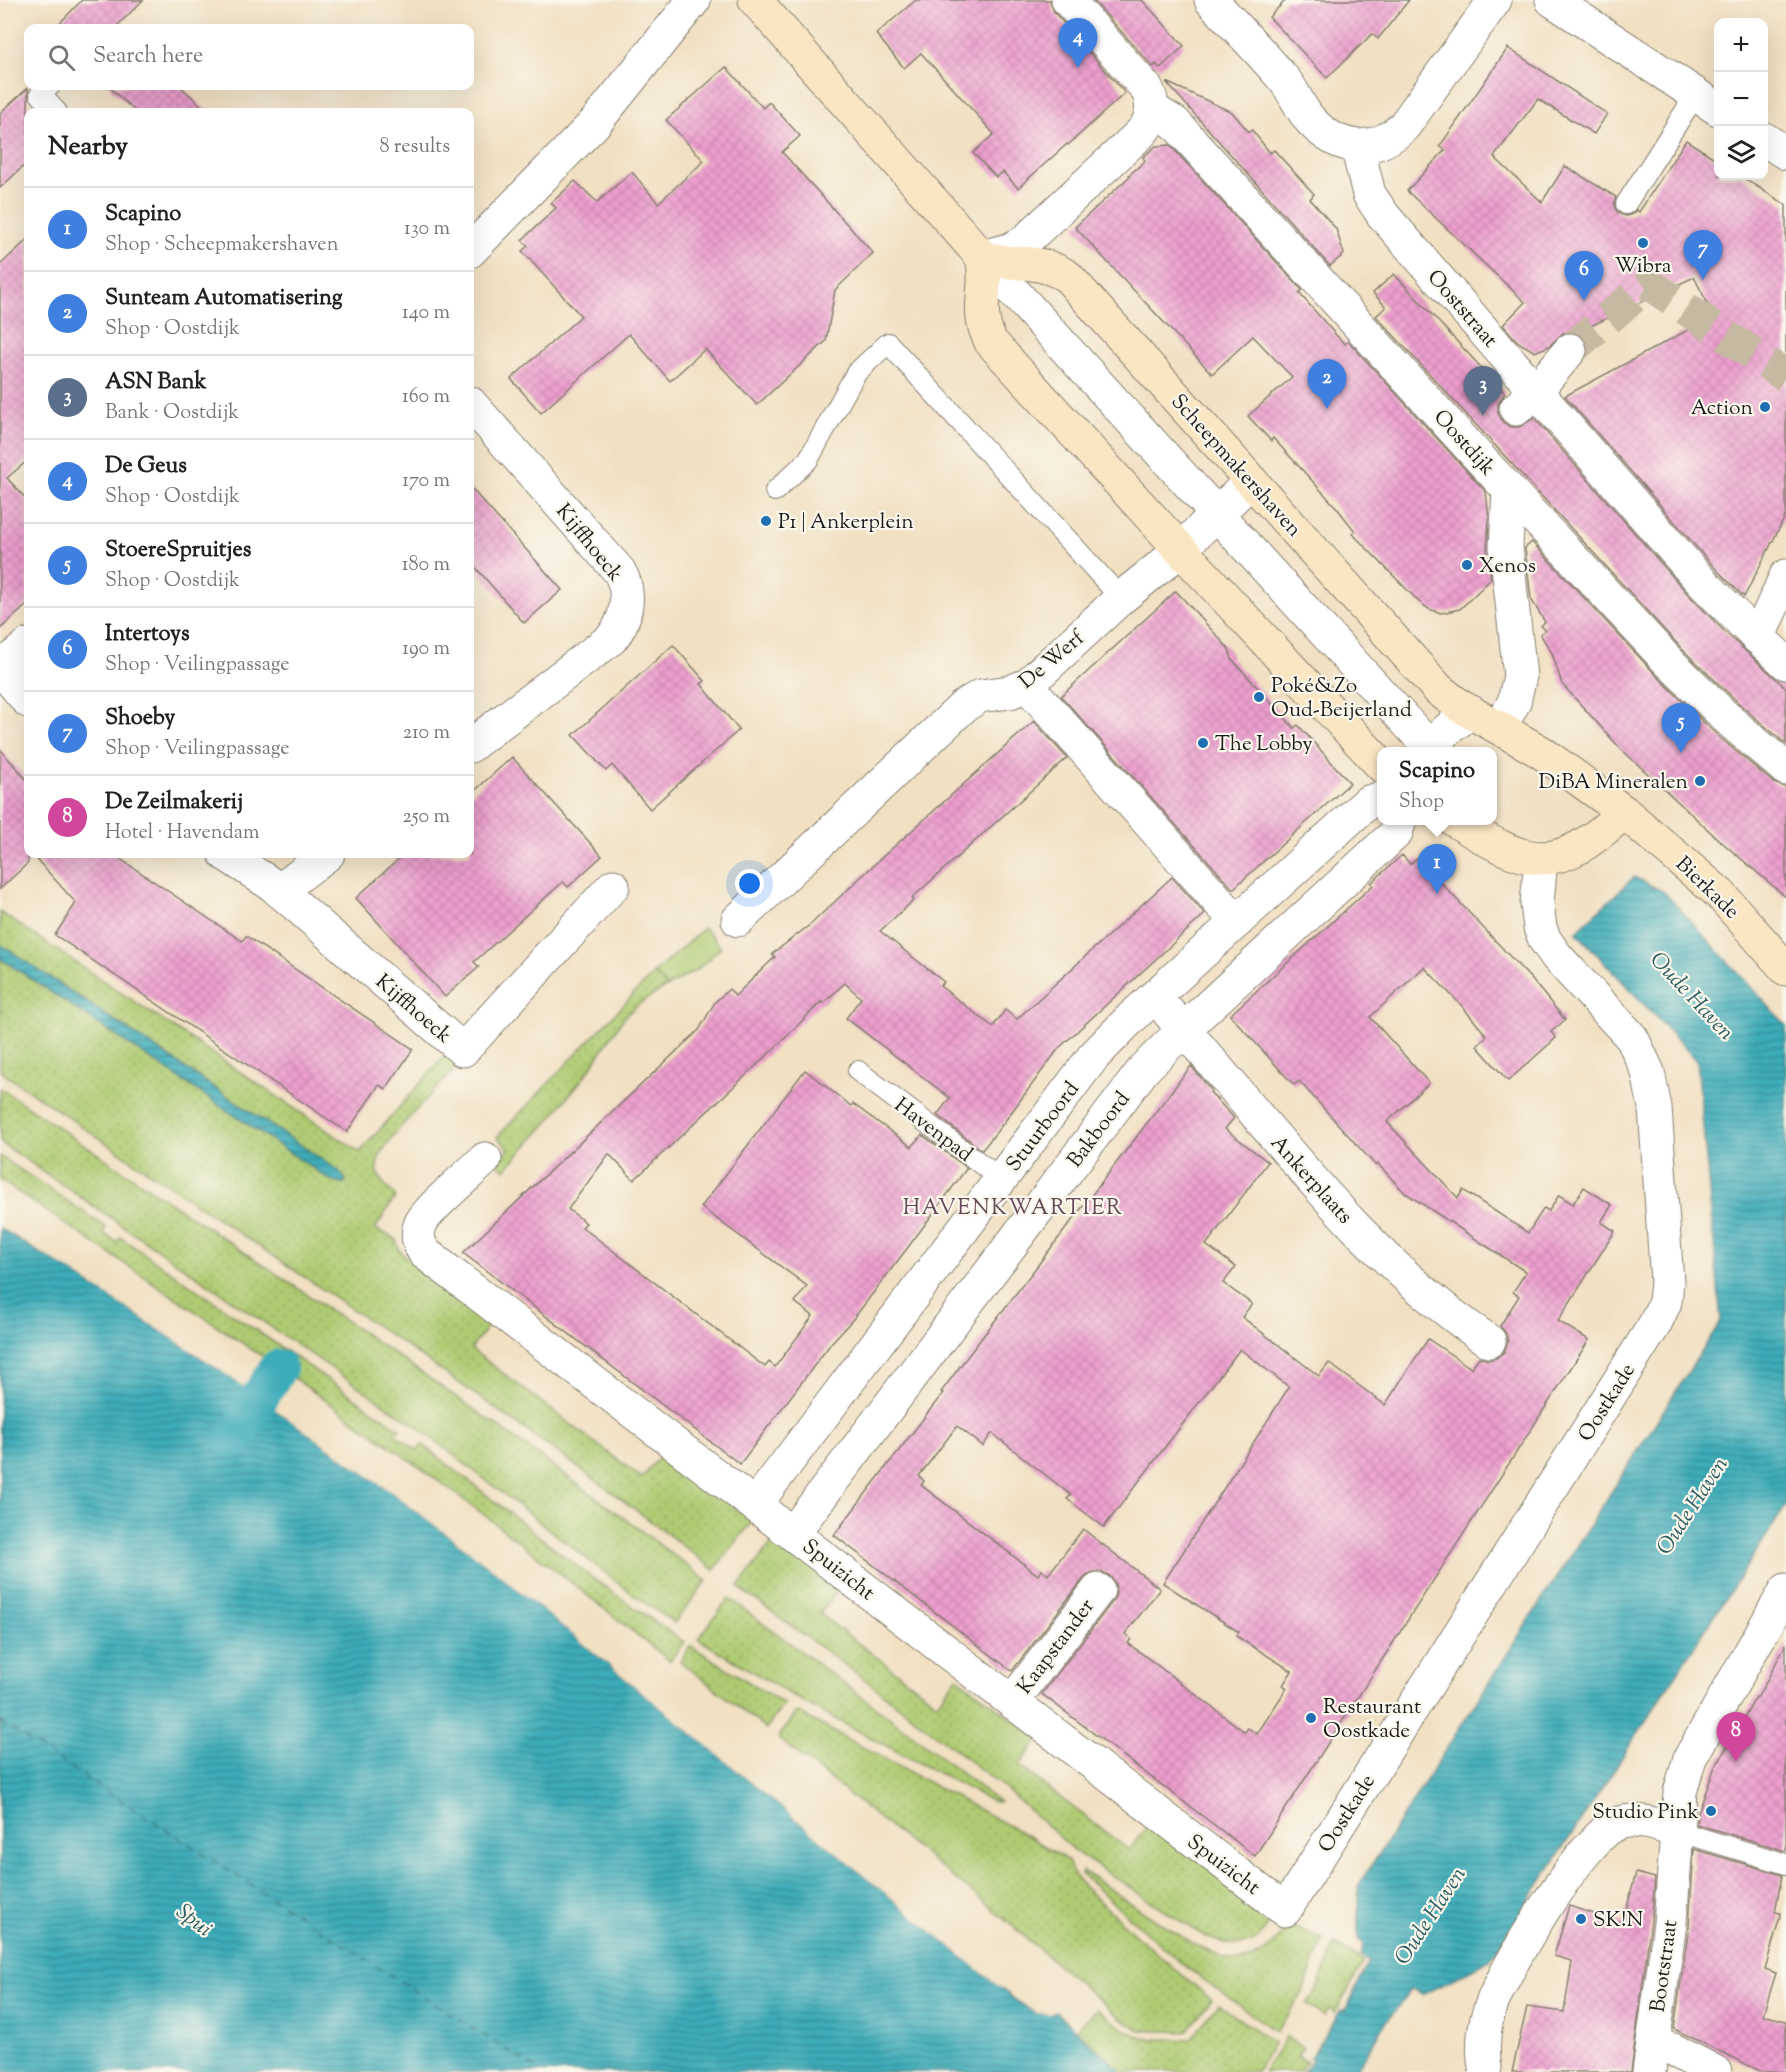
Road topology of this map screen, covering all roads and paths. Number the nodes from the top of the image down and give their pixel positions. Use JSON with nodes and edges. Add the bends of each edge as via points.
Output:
{"nodes":[{"id":1,"x":694,"y":0,"type":"edge"},
{"id":2,"x":755,"y":0,"type":"edge"},
{"id":3,"x":1068,"y":0,"type":"edge"},
{"id":4,"x":1211,"y":0,"type":"edge"},
{"id":5,"x":1495,"y":0,"type":"edge"},
{"id":6,"x":1552,"y":0,"type":"edge"},
{"id":7,"x":45,"y":90,"type":"edge"},
{"id":8,"x":1707,"y":102,"type":"edge"},
{"id":9,"x":53,"y":108,"type":"edge"},
{"id":10,"x":1152,"y":108,"type":"junction"},
{"id":11,"x":1768,"y":142,"type":"edge"},
{"id":12,"x":1358,"y":146,"type":"junction"},
{"id":13,"x":1786,"y":153,"type":"edge"},
{"id":14,"x":1626,"y":204,"type":"dead end"},
{"id":15,"x":474,"y":247,"type":"edge"},
{"id":16,"x":982,"y":257,"type":"junction"},
{"id":17,"x":1570,"y":350,"type":"tunnel mouth"},
{"id":18,"x":1526,"y":400,"type":"junction"},
{"id":19,"x":474,"y":408,"type":"edge"},
{"id":20,"x":1251,"y":481,"type":"junction"},
{"id":21,"x":1509,"y":490,"type":"junction"},
{"id":22,"x":775,"y":491,"type":"dead end"},
{"id":23,"x":1217,"y":514,"type":"junction"},
{"id":24,"x":1180,"y":549,"type":"junction"},
{"id":25,"x":1786,"y":576,"type":"edge"},
{"id":26,"x":1121,"y":598,"type":"junction"},
{"id":27,"x":1758,"y":638,"type":"junction"},
{"id":28,"x":24,"y":648,"type":"edge"},
{"id":29,"x":1786,"y":663,"type":"edge"},
{"id":30,"x":0,"y":669,"type":"edge"},
{"id":31,"x":1027,"y":684,"type":"junction"},
{"id":32,"x":24,"y":696,"type":"edge"},
{"id":33,"x":1471,"y":712,"type":"junction"},
{"id":34,"x":1500,"y":728,"type":"junction"},
{"id":35,"x":474,"y":743,"type":"edge"},
{"id":36,"x":1427,"y":747,"type":"edge"},
{"id":37,"x":1433,"y":747,"type":"edge"},
{"id":38,"x":1377,"y":761,"type":"edge"},
{"id":39,"x":1786,"y":769,"type":"edge"},
{"id":40,"x":1377,"y":799,"type":"edge"},
{"id":41,"x":1624,"y":812,"type":"junction"},
{"id":42,"x":1398,"y":825,"type":"edge"},
{"id":43,"x":1462,"y":825,"type":"edge"},
{"id":44,"x":231,"y":858,"type":"edge"},
{"id":45,"x":323,"y":858,"type":"edge"},
{"id":46,"x":1541,"y":858,"type":"junction"},
{"id":47,"x":614,"y":886,"type":"dead end"},
{"id":48,"x":279,"y":891,"type":"junction"},
{"id":49,"x":738,"y":920,"type":"dead end"},
{"id":50,"x":1237,"y":922,"type":"junction"},
{"id":51,"x":1786,"y":969,"type":"edge"},
{"id":52,"x":1154,"y":997,"type":"junction"},
{"id":53,"x":1184,"y":1029,"type":"junction"},
{"id":54,"x":858,"y":1071,"type":"dead end"},
{"id":55,"x":485,"y":1159,"type":"dead end"},
{"id":56,"x":1002,"y":1180,"type":"junction"},
{"id":57,"x":1039,"y":1208,"type":"junction"},
{"id":58,"x":1490,"y":1341,"type":"dead end"},
{"id":59,"x":842,"y":1391,"type":"junction"},
{"id":60,"x":879,"y":1420,"type":"junction"},
{"id":61,"x":755,"y":1505,"type":"junction"},
{"id":62,"x":793,"y":1533,"type":"junction"},
{"id":63,"x":1098,"y":1590,"type":"dead end"},
{"id":64,"x":1786,"y":1590,"type":"edge"},
{"id":65,"x":1012,"y":1702,"type":"junction"},
{"id":66,"x":1677,"y":1832,"type":"junction"},
{"id":67,"x":1786,"y":1864,"type":"edge"},
{"id":68,"x":1285,"y":1910,"type":"joint"},
{"id":69,"x":1651,"y":2058,"type":"edge"},
{"id":70,"x":1485,"y":2068,"type":"dead end"},
{"id":71,"x":1715,"y":2072,"type":"edge"}],
"edges":[{"from":1,"to":15,"type":"street","via":[[590,129]]},
{"from":2,"to":16,"type":"street"},
{"from":3,"to":10,"type":"street","via":[[1144,85]]},
{"from":4,"to":12,"type":"street","via":[[1286,82],[1311,121],[1337,140]]},
{"from":5,"to":12,"type":"street","via":[[1404,126],[1379,144]]},
{"from":6,"to":8,"type":"street"},
{"from":7,"to":9,"type":"lane","via":[[40,94]]},
{"from":8,"to":14,"type":"lane"},
{"from":10,"to":16,"type":"street","via":[[1142,133],[1024,242]]},
{"from":10,"to":21,"type":"street","name":"Oostdijk","via":[[1175,123],[1480,444]]},
{"from":11,"to":13,"type":"street"},
{"from":12,"to":18,"type":"street","name":"Ooststraat","via":[[1364,180],[1374,205]]},
{"from":16,"to":20,"type":"street","name":"Scheepmakershaven","via":[[1040,264],[1068,277]]},
{"from":16,"to":23,"type":"street"},
{"from":16,"to":24,"type":"street","via":[[982,318],[991,342]]},
{"from":17,"to":18,"type":"street"},
{"from":18,"to":27,"type":"street","name":"Ooststraat"},
{"from":19,"to":35,"type":"street","name":"Kijffhoeck","via":[[619,571],[627,598],[623,618],[611,639]]},
{"from":20,"to":23,"type":"street","name":"De Werf"},
{"from":20,"to":33,"type":"street","name":"Scheepmakershaven","via":[[1439,690]]},
{"from":21,"to":34,"type":"street","via":[[1506,547],[1520,676],[1514,702]]},
{"from":21,"to":39,"type":"street","name":"Oostdijk","via":[[1669,662]]},
{"from":22,"to":26,"type":"lane","via":[[808,460],[856,373],[888,343]]},
{"from":23,"to":24,"type":"street","name":"De Werf"},
{"from":23,"to":36,"type":"street"},
{"from":24,"to":26,"type":"street","name":"De Werf"},
{"from":24,"to":38,"type":"street"},
{"from":25,"to":27,"type":"street"},
{"from":26,"to":31,"type":"street","name":"De Werf"},
{"from":27,"to":29,"type":"street","name":"Ooststraat"},
{"from":28,"to":30,"type":"street"},
{"from":30,"to":32,"type":"street"},
{"from":31,"to":49,"type":"street","name":"De Werf","via":[[1010,692],[980,696],[964,706]]},
{"from":31,"to":50,"type":"street"},
{"from":33,"to":34,"type":"street","name":"Bierkade"},
{"from":33,"to":37,"type":"street"},
{"from":34,"to":41,"type":"street","name":"Bierkade","via":[[1541,752]]},
{"from":40,"to":50,"type":"street","name":"Stuurboord","via":[[1368,802]]},
{"from":41,"to":46,"type":"street","via":[[1571,852]]},
{"from":41,"to":51,"type":"street","name":"Bierkade","via":[[1720,894]]},
{"from":42,"to":53,"type":"street","name":"Bakboord","via":[[1396,833]]},
{"from":43,"to":46,"type":"street","via":[[1510,853]]},
{"from":44,"to":48,"type":"street","name":"Kijffhoeck"},
{"from":45,"to":48,"type":"street"},
{"from":46,"to":68,"type":"street","name":"Oostkade","via":[[1538,904],[1545,940],[1632,1038],[1645,1061],[1652,1086],[1667,1282],[1665,1302],[1660,1316]]},
{"from":47,"to":48,"type":"street","name":"Kijffhoeck","via":[[463,1050]]},
{"from":50,"to":52,"type":"street","name":"Stuurboord"},
{"from":52,"to":53,"type":"street","name":"Ankerplaats"},
{"from":52,"to":56,"type":"street","name":"Stuurboord","via":[[1093,1057]]},
{"from":53,"to":57,"type":"street","name":"Bakboord","via":[[1134,1082]]},
{"from":53,"to":58,"type":"street","name":"Ankerplaats","via":[[1280,1145],[1376,1248],[1427,1296]]},
{"from":54,"to":56,"type":"lane","name":"Havenpad"},
{"from":55,"to":61,"type":"street","name":"Spuizicht","via":[[426,1215],[418,1233],[420,1247]]},
{"from":56,"to":57,"type":"street","name":"Havenpad"},
{"from":56,"to":59,"type":"street","name":"Stuurboord"},
{"from":57,"to":60,"type":"street","name":"Bakboord"},
{"from":59,"to":60,"type":"street"},
{"from":59,"to":61,"type":"street","name":"Stuurboord"},
{"from":60,"to":62,"type":"street","name":"Bakboord"},
{"from":61,"to":62,"type":"street","name":"Spuizicht"},
{"from":62,"to":65,"type":"street","name":"Spuizicht"},
{"from":63,"to":65,"type":"street","name":"Kaapstander"},
{"from":64,"to":66,"type":"street","name":"Bootstraat","via":[[1690,1758],[1680,1792]]},
{"from":65,"to":68,"type":"street","name":"Spuizicht"},
{"from":66,"to":67,"type":"lane"},
{"from":66,"to":69,"type":"street","name":"Bootstraat"},
{"from":66,"to":70,"type":"street","via":[[1639,1822],[1620,1822],[1602,1832],[1587,1849],[1545,1909],[1500,1986],[1484,2033]]},
{"from":69,"to":71,"type":"street","name":"Bootstraat","via":[[1673,2050]]}]}
